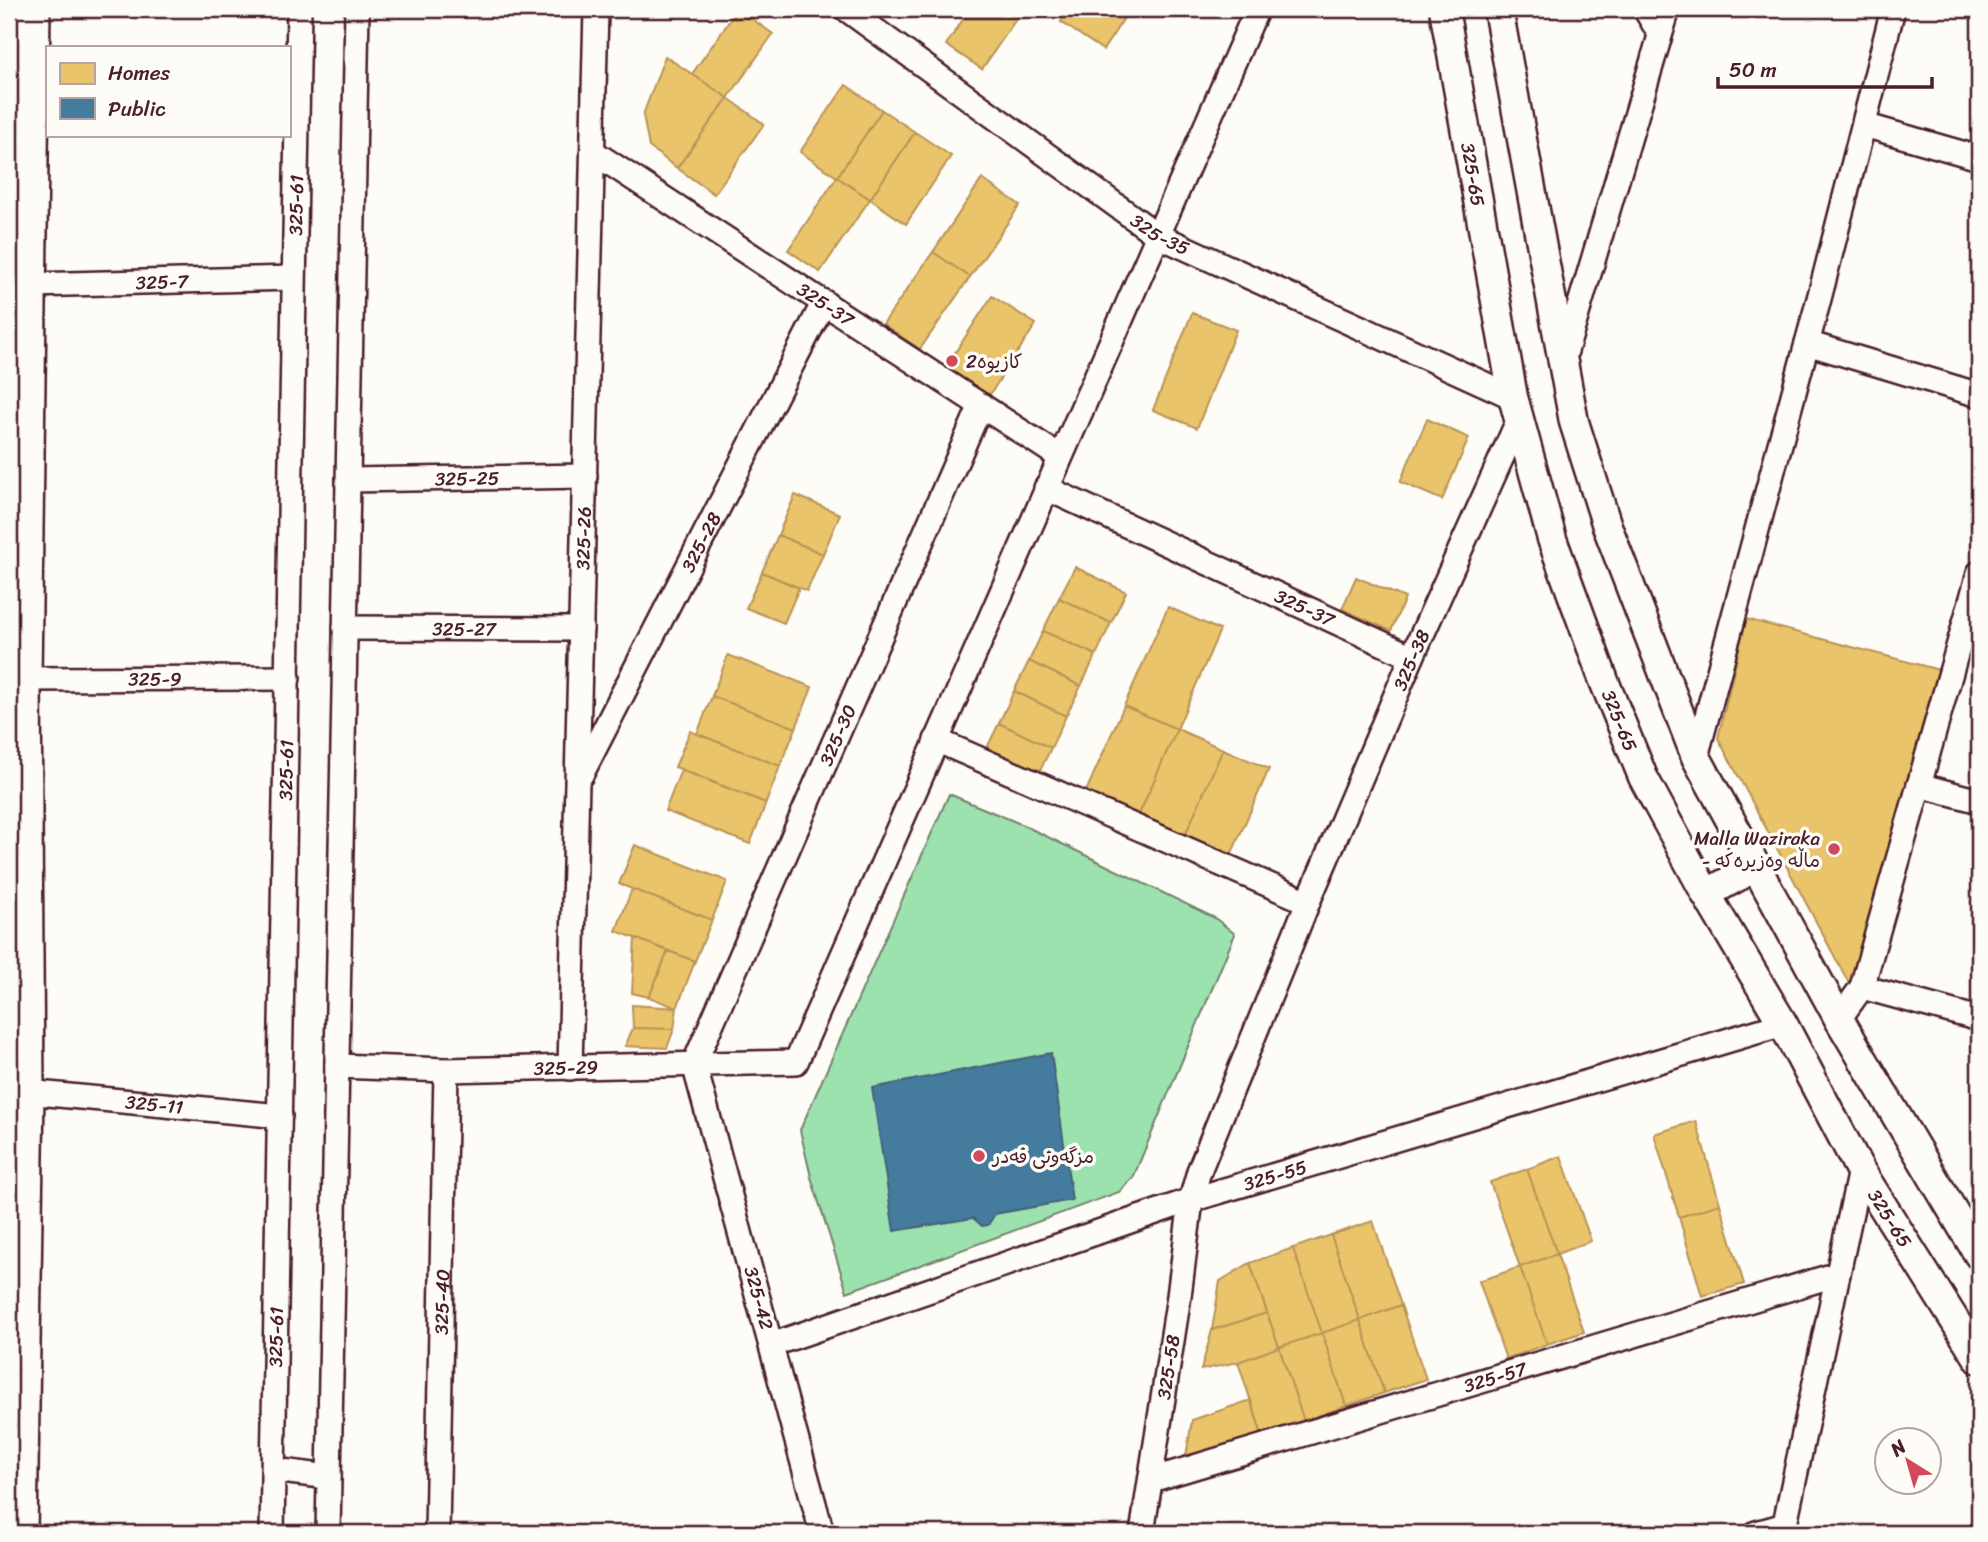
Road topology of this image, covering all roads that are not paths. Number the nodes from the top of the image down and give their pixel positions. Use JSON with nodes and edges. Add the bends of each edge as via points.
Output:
{"nodes":[{"id":1,"x":33,"y":9,"type":"edge"},
{"id":2,"x":299,"y":9,"type":"edge"},
{"id":3,"x":357,"y":9,"type":"edge"},
{"id":4,"x":596,"y":9,"type":"edge"},
{"id":5,"x":846,"y":9,"type":"edge"},
{"id":6,"x":1444,"y":9,"type":"edge"},
{"id":7,"x":1498,"y":9,"type":"edge"},
{"id":8,"x":1645,"y":9,"type":"edge"},
{"id":9,"x":1668,"y":9,"type":"edge"},
{"id":10,"x":1893,"y":9,"type":"edge"},
{"id":11,"x":1252,"y":11,"type":"edge"},
{"id":12,"x":1660,"y":34,"type":"junction"},
{"id":13,"x":1864,"y":125,"type":"junction"},
{"id":14,"x":593,"y":152,"type":"junction"},
{"id":15,"x":1979,"y":158,"type":"edge"},
{"id":16,"x":1157,"y":235,"type":"junction"},
{"id":17,"x":293,"y":278,"type":"junction"},
{"id":18,"x":31,"y":285,"type":"junction"},
{"id":19,"x":824,"y":302,"type":"junction"},
{"id":20,"x":1807,"y":343,"type":"junction"},
{"id":21,"x":1563,"y":361,"type":"junction"},
{"id":22,"x":1979,"y":395,"type":"edge"},
{"id":23,"x":981,"y":405,"type":"junction"},
{"id":24,"x":1516,"y":408,"type":"junction"},
{"id":25,"x":1060,"y":457,"type":"junction"},
{"id":26,"x":585,"y":476,"type":"junction"},
{"id":27,"x":348,"y":480,"type":"junction"},
{"id":28,"x":1046,"y":488,"type":"junction"},
{"id":29,"x":1979,"y":573,"type":"edge"},
{"id":30,"x":1975,"y":607,"type":"edge"},
{"id":31,"x":345,"y":628,"type":"junction"},
{"id":32,"x":581,"y":629,"type":"junction"},
{"id":33,"x":1412,"y":657,"type":"junction"},
{"id":34,"x":288,"y":678,"type":"junction"},
{"id":35,"x":24,"y":679,"type":"junction"},
{"id":36,"x":936,"y":740,"type":"junction"},
{"id":37,"x":1696,"y":757,"type":"junction"},
{"id":38,"x":577,"y":782,"type":"junction"},
{"id":39,"x":1919,"y":785,"type":"junction"},
{"id":40,"x":1979,"y":801,"type":"edge"},
{"id":41,"x":1755,"y":867,"type":"junction"},
{"id":42,"x":1706,"y":894,"type":"junction"},
{"id":43,"x":1308,"y":902,"type":"junction"},
{"id":44,"x":1862,"y":987,"type":"junction"},
{"id":45,"x":1839,"y":1019,"type":"junction"},
{"id":46,"x":1979,"y":1019,"type":"edge"},
{"id":47,"x":1783,"y":1024,"type":"junction"},
{"id":48,"x":694,"y":1064,"type":"junction"},
{"id":49,"x":337,"y":1066,"type":"junction"},
{"id":50,"x":569,"y":1068,"type":"junction"},
{"id":51,"x":446,"y":1070,"type":"junction"},
{"id":52,"x":27,"y":1092,"type":"junction"},
{"id":53,"x":280,"y":1116,"type":"junction"},
{"id":54,"x":1860,"y":1170,"type":"junction"},
{"id":55,"x":1191,"y":1200,"type":"junction"},
{"id":56,"x":1979,"y":1255,"type":"edge"},
{"id":57,"x":1838,"y":1274,"type":"junction"},
{"id":58,"x":771,"y":1345,"type":"junction"},
{"id":59,"x":1979,"y":1359,"type":"edge"},
{"id":60,"x":274,"y":1470,"type":"junction"},
{"id":61,"x":328,"y":1477,"type":"junction"},
{"id":62,"x":1151,"y":1479,"type":"junction"},
{"id":63,"x":1784,"y":1529,"type":"edge"},
{"id":64,"x":20,"y":1533,"type":"edge"},
{"id":65,"x":272,"y":1533,"type":"edge"},
{"id":66,"x":328,"y":1533,"type":"edge"},
{"id":67,"x":437,"y":1533,"type":"edge"},
{"id":68,"x":822,"y":1533,"type":"edge"},
{"id":69,"x":1142,"y":1533,"type":"edge"},
{"id":70,"x":1756,"y":1533,"type":"edge"}],
"edges":[{"from":1,"to":18,"type":"main road"},
{"from":2,"to":17,"type":"street","name":"325-61"},
{"from":3,"to":27,"type":"street"},
{"from":4,"to":14,"type":"street","name":"325-26"},
{"from":5,"to":16,"type":"street","name":"325-35"},
{"from":6,"to":24,"type":"street","name":"325-65"},
{"from":7,"to":21,"type":"street"},
{"from":8,"to":12,"type":"street"},
{"from":9,"to":12,"type":"street"},
{"from":10,"to":13,"type":"street"},
{"from":11,"to":16,"type":"street"},
{"from":12,"to":21,"type":"street"},
{"from":13,"to":15,"type":"street"},
{"from":13,"to":20,"type":"street"},
{"from":14,"to":19,"type":"street","name":"325-37"},
{"from":14,"to":26,"type":"street","name":"325-26"},
{"from":16,"to":24,"type":"street","name":"325-35"},
{"from":16,"to":25,"type":"street"},
{"from":17,"to":18,"type":"street","name":"325-7"},
{"from":17,"to":34,"type":"street","name":"325-61"},
{"from":18,"to":35,"type":"main road"},
{"from":19,"to":23,"type":"street","name":"325-37"},
{"from":19,"to":38,"type":"street","name":"325-28"},
{"from":20,"to":22,"type":"street"},
{"from":20,"to":37,"type":"street"},
{"from":21,"to":37,"type":"street","via":[[1591,479]]},
{"from":23,"to":25,"type":"street","name":"325-37"},
{"from":23,"to":48,"type":"street","name":"325-30"},
{"from":24,"to":33,"type":"street","name":"325-38"},
{"from":24,"to":42,"type":"street","name":"325-65","via":[[1552,539],[1604,681],[1643,776]]},
{"from":25,"to":28,"type":"street"},
{"from":26,"to":27,"type":"street","name":"325-25"},
{"from":26,"to":32,"type":"street","name":"325-26"},
{"from":27,"to":31,"type":"street"},
{"from":28,"to":33,"type":"street","name":"325-37"},
{"from":28,"to":36,"type":"street"},
{"from":29,"to":30,"type":"street"},
{"from":30,"to":39,"type":"street"},
{"from":31,"to":32,"type":"street","name":"325-27"},
{"from":31,"to":49,"type":"street"},
{"from":32,"to":38,"type":"street","name":"325-26"},
{"from":33,"to":43,"type":"street","name":"325-38"},
{"from":34,"to":35,"type":"street","name":"325-9"},
{"from":34,"to":53,"type":"street","name":"325-61"},
{"from":35,"to":52,"type":"main road"},
{"from":36,"to":43,"type":"street"},
{"from":36,"to":48,"type":"street","name":"325-29","via":[[796,1062]]},
{"from":37,"to":41,"type":"street"},
{"from":38,"to":50,"type":"street","name":"325-26"},
{"from":39,"to":40,"type":"street"},
{"from":39,"to":44,"type":"street"},
{"from":41,"to":42,"type":"street"},
{"from":41,"to":45,"type":"street"},
{"from":42,"to":47,"type":"street","name":"325-65"},
{"from":43,"to":55,"type":"street","name":"325-38"},
{"from":44,"to":45,"type":"street"},
{"from":44,"to":46,"type":"street"},
{"from":45,"to":56,"type":"street"},
{"from":47,"to":54,"type":"street","name":"325-65"},
{"from":47,"to":55,"type":"street","name":"325-55"},
{"from":48,"to":50,"type":"street","name":"325-29"},
{"from":48,"to":58,"type":"street","name":"325-42"},
{"from":49,"to":51,"type":"street","name":"325-29"},
{"from":49,"to":61,"type":"street"},
{"from":50,"to":51,"type":"street","name":"325-29"},
{"from":51,"to":67,"type":"street","name":"325-40"},
{"from":52,"to":53,"type":"street","name":"325-11"},
{"from":52,"to":64,"type":"main road"},
{"from":53,"to":60,"type":"street","name":"325-61"},
{"from":54,"to":57,"type":"street"},
{"from":54,"to":59,"type":"street","name":"325-65"},
{"from":55,"to":58,"type":"street","name":"325-55"},
{"from":55,"to":62,"type":"street","name":"325-58"},
{"from":57,"to":62,"type":"street","name":"325-57"},
{"from":57,"to":63,"type":"street"},
{"from":58,"to":68,"type":"street","name":"325-42"},
{"from":60,"to":61,"type":"street"},
{"from":60,"to":65,"type":"street","name":"325-61"},
{"from":61,"to":66,"type":"street"},
{"from":62,"to":69,"type":"street","name":"325-58"},
{"from":63,"to":70,"type":"street"}]}
